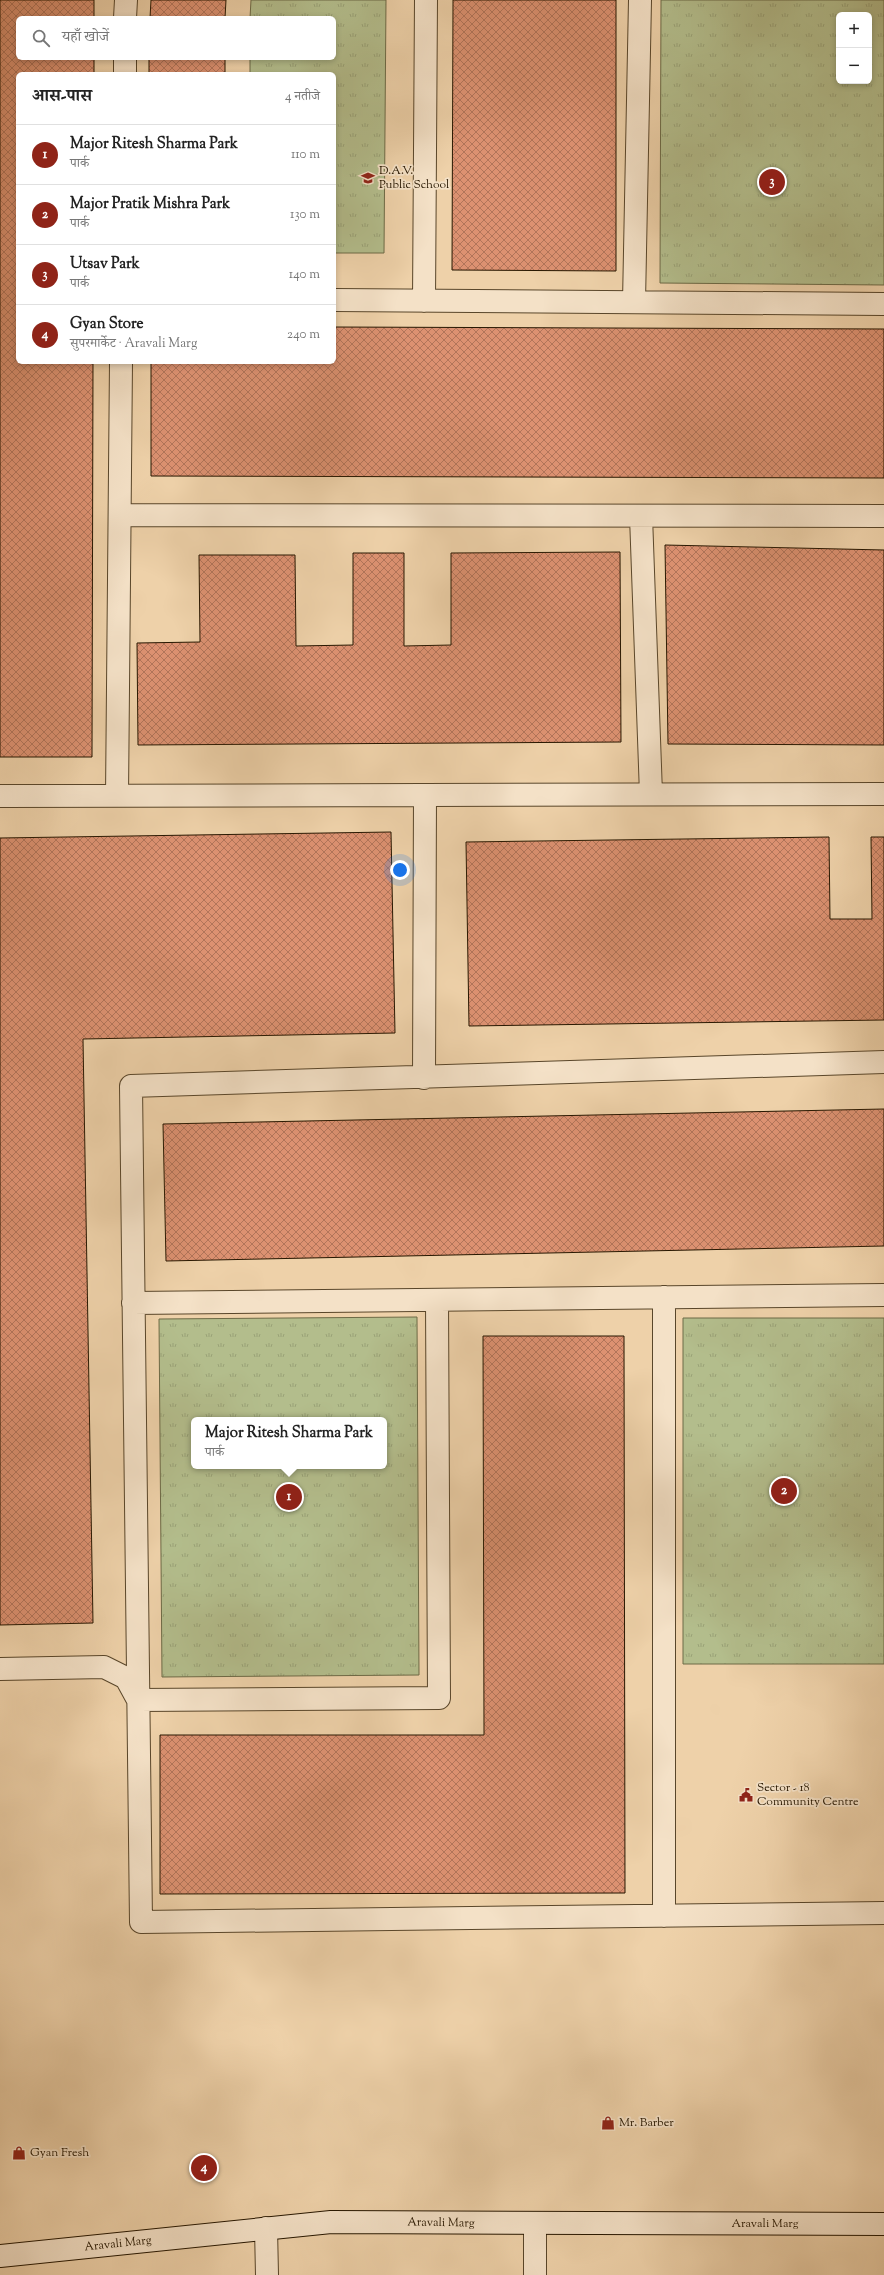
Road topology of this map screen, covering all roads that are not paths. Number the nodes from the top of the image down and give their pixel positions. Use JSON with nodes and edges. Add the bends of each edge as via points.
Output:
{"nodes":[{"id":1,"x":126,"y":0,"type":"edge"},
{"id":2,"x":426,"y":0,"type":"edge"},
{"id":3,"x":640,"y":0,"type":"edge"},
{"id":4,"x":125,"y":16,"type":"edge"},
{"id":5,"x":125,"y":60,"type":"edge"},
{"id":6,"x":125,"y":72,"type":"edge"},
{"id":7,"x":336,"y":300,"type":"edge"},
{"id":8,"x":424,"y":301,"type":"junction"},
{"id":9,"x":634,"y":302,"type":"junction"},
{"id":10,"x":884,"y":304,"type":"edge"},
{"id":11,"x":122,"y":364,"type":"edge"},
{"id":12,"x":120,"y":515,"type":"junction"},
{"id":13,"x":641,"y":516,"type":"junction"},
{"id":14,"x":884,"y":516,"type":"edge"},
{"id":15,"x":651,"y":794,"type":"junction"},
{"id":16,"x":884,"y":794,"type":"edge"},
{"id":17,"x":426,"y":795,"type":"junction"},
{"id":18,"x":0,"y":796,"type":"edge"},
{"id":19,"x":117,"y":796,"type":"junction"},
{"id":20,"x":884,"y":1062,"type":"edge"},
{"id":21,"x":424,"y":1078,"type":"junction"},
{"id":22,"x":884,"y":1295,"type":"edge"},
{"id":23,"x":664,"y":1297,"type":"junction"},
{"id":24,"x":437,"y":1300,"type":"junction"},
{"id":25,"x":133,"y":1303,"type":"junction"},
{"id":26,"x":0,"y":1669,"type":"edge"},
{"id":27,"x":138,"y":1700,"type":"junction"},
{"id":28,"x":884,"y":1913,"type":"edge"},
{"id":29,"x":664,"y":1916,"type":"junction"},
{"id":30,"x":535,"y":2224,"type":"junction"},
{"id":31,"x":884,"y":2224,"type":"edge"},
{"id":32,"x":266,"y":2228,"type":"junction"},
{"id":33,"x":0,"y":2256,"type":"edge"},
{"id":34,"x":267,"y":2275,"type":"edge"},
{"id":35,"x":535,"y":2275,"type":"edge"}],
"edges":[{"from":1,"to":4,"type":"street"},
{"from":2,"to":8,"type":"street"},
{"from":3,"to":9,"type":"street"},
{"from":5,"to":6,"type":"street"},
{"from":7,"to":8,"type":"street"},
{"from":8,"to":9,"type":"street"},
{"from":9,"to":10,"type":"street"},
{"from":11,"to":12,"type":"street"},
{"from":12,"to":13,"type":"street"},
{"from":12,"to":19,"type":"street"},
{"from":13,"to":14,"type":"street"},
{"from":13,"to":15,"type":"street"},
{"from":15,"to":16,"type":"street"},
{"from":15,"to":17,"type":"street"},
{"from":17,"to":19,"type":"street"},
{"from":17,"to":21,"type":"street"},
{"from":18,"to":19,"type":"street"},
{"from":20,"to":21,"type":"street"},
{"from":21,"to":25,"type":"street","via":[[131,1086]]},
{"from":22,"to":23,"type":"street"},
{"from":23,"to":24,"type":"street"},
{"from":23,"to":29,"type":"street"},
{"from":24,"to":25,"type":"street"},
{"from":24,"to":27,"type":"street","via":[[439,1698]]},
{"from":25,"to":27,"type":"street"},
{"from":26,"to":27,"type":"street","via":[[104,1667],[126,1678]]},
{"from":27,"to":29,"type":"street","via":[[141,1922]]},
{"from":28,"to":29,"type":"street"},
{"from":30,"to":31,"type":"street","name":"Aravali Marg"},
{"from":30,"to":32,"type":"street","name":"Aravali Marg","via":[[331,2222]]},
{"from":30,"to":35,"type":"street"},
{"from":32,"to":33,"type":"street","name":"Aravali Marg"},
{"from":32,"to":34,"type":"street"}]}
